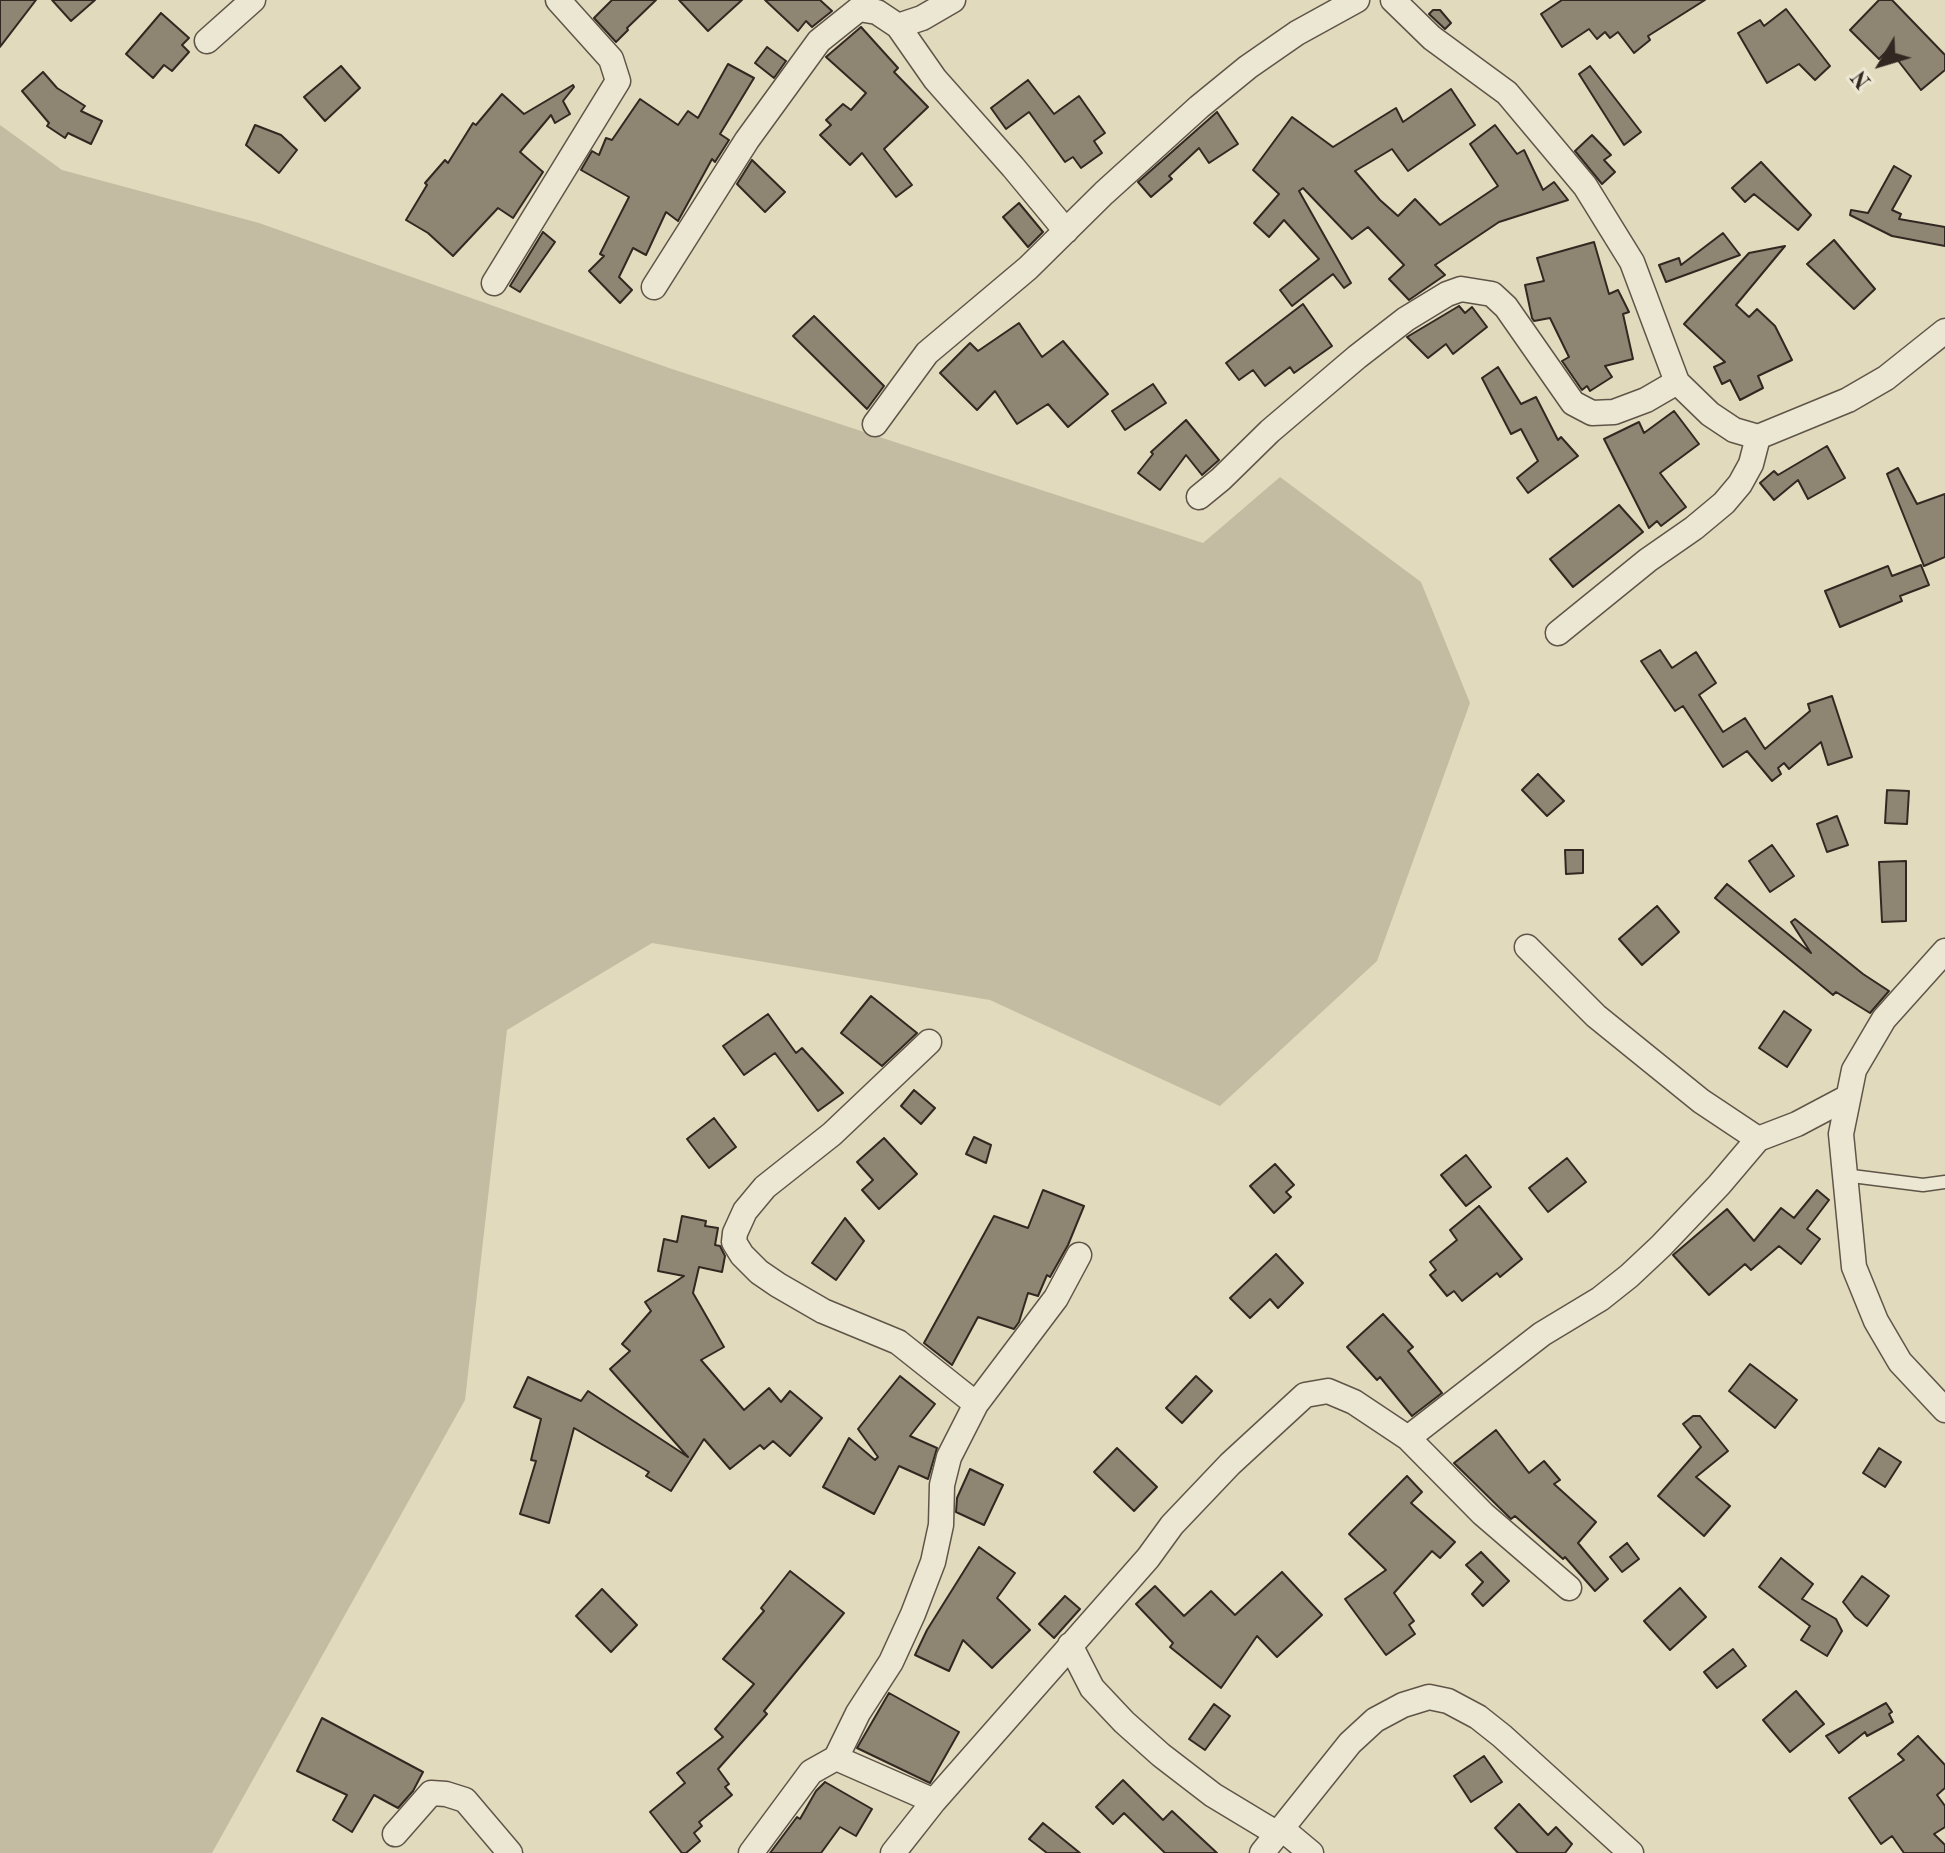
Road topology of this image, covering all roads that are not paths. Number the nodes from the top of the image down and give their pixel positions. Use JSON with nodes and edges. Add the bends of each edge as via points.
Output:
{"nodes":[{"id":1,"x":253,"y":0,"type":"edge"},
{"id":2,"x":558,"y":0,"type":"edge"},
{"id":3,"x":953,"y":0,"type":"edge"},
{"id":4,"x":1357,"y":0,"type":"edge"},
{"id":5,"x":1393,"y":0,"type":"edge"},
{"id":6,"x":898,"y":26,"type":"junction"},
{"id":7,"x":207,"y":41,"type":"dead end"},
{"id":8,"x":1066,"y":231,"type":"junction"},
{"id":9,"x":494,"y":283,"type":"dead end"},
{"id":10,"x":654,"y":287,"type":"dead end"},
{"id":11,"x":1945,"y":331,"type":"edge"},
{"id":12,"x":1677,"y":382,"type":"junction"},
{"id":13,"x":875,"y":424,"type":"dead end"},
{"id":14,"x":1758,"y":437,"type":"junction"},
{"id":15,"x":1199,"y":497,"type":"dead end"},
{"id":16,"x":1558,"y":633,"type":"dead end"},
{"id":17,"x":1527,"y":947,"type":"dead end"},
{"id":18,"x":1945,"y":951,"type":"edge"},
{"id":19,"x":929,"y":1042,"type":"dead end"},
{"id":20,"x":1848,"y":1097,"type":"junction"},
{"id":21,"x":1758,"y":1139,"type":"junction"},
{"id":22,"x":1844,"y":1175,"type":"junction"},
{"id":23,"x":1945,"y":1182,"type":"edge"},
{"id":24,"x":1079,"y":1255,"type":"dead end"},
{"id":25,"x":976,"y":1404,"type":"junction"},
{"id":26,"x":1945,"y":1410,"type":"edge"},
{"id":27,"x":1408,"y":1438,"type":"junction"},
{"id":28,"x":1569,"y":1588,"type":"dead end"},
{"id":29,"x":1070,"y":1645,"type":"junction"},
{"id":30,"x":836,"y":1758,"type":"junction"},
{"id":31,"x":934,"y":1801,"type":"junction"},
{"id":32,"x":395,"y":1834,"type":"dead end"},
{"id":33,"x":1273,"y":1838,"type":"edge"},
{"id":34,"x":510,"y":1853,"type":"edge"},
{"id":35,"x":751,"y":1853,"type":"edge"},
{"id":36,"x":893,"y":1853,"type":"edge"},
{"id":37,"x":1311,"y":1853,"type":"edge"},
{"id":38,"x":1631,"y":1853,"type":"edge"}],
"edges":[{"from":1,"to":7,"type":"street"},
{"from":2,"to":9,"type":"street","via":[[611,59],[618,81]]},
{"from":3,"to":6,"type":"street"},
{"from":4,"to":8,"type":"street","via":[[1248,67]]},
{"from":5,"to":12,"type":"street","via":[[1432,38],[1507,93],[1585,186],[1632,262]]},
{"from":6,"to":8,"type":"street","via":[[935,79]]},
{"from":6,"to":10,"type":"street","via":[[877,12],[859,9],[819,41],[747,140]]},
{"from":8,"to":13,"type":"street","via":[[927,353]]},
{"from":11,"to":14,"type":"street","via":[[1886,378],[1848,400]]},
{"from":12,"to":14,"type":"street","via":[[1710,414],[1734,430]]},
{"from":12,"to":15,"type":"street","via":[[1614,412],[1592,413],[1573,403],[1506,307],[1492,294],[1461,289],[1406,319],[1357,357]]},
{"from":14,"to":16,"type":"street","via":[[1751,464],[1724,503]]},
{"from":17,"to":21,"type":"street","via":[[1607,1025],[1701,1101]]},
{"from":18,"to":20,"type":"street","via":[[1884,1019],[1854,1070]]},
{"from":19,"to":25,"type":"street","via":[[832,1134],[765,1187],[745,1211],[734,1242],[778,1285],[823,1311],[898,1342]]},
{"from":20,"to":21,"type":"street"},
{"from":20,"to":22,"type":"street","via":[[1841,1134]]},
{"from":21,"to":27,"type":"street","via":[[1629,1276],[1542,1334]]},
{"from":22,"to":23,"type":"lane","via":[[1923,1185]]},
{"from":22,"to":26,"type":"street","via":[[1854,1267],[1876,1321],[1900,1362]]},
{"from":24,"to":25,"type":"street","via":[[1056,1298]]},
{"from":25,"to":30,"type":"street","via":[[949,1457],[933,1562],[913,1614]]},
{"from":27,"to":28,"type":"street","via":[[1483,1514]]},
{"from":27,"to":29,"type":"street","via":[[1328,1391],[1305,1395],[1172,1525]]},
{"from":29,"to":31,"type":"street"},
{"from":29,"to":33,"type":"street","via":[[1092,1688],[1134,1730]]},
{"from":30,"to":31,"type":"street"},
{"from":30,"to":35,"type":"street","via":[[811,1772]]},
{"from":31,"to":36,"type":"street"},
{"from":32,"to":34,"type":"street","via":[[431,1793],[446,1794],[465,1800]]},
{"from":33,"to":37,"type":"street"},
{"from":33,"to":38,"type":"street","via":[[1375,1720],[1429,1697],[1478,1717]]}]}
